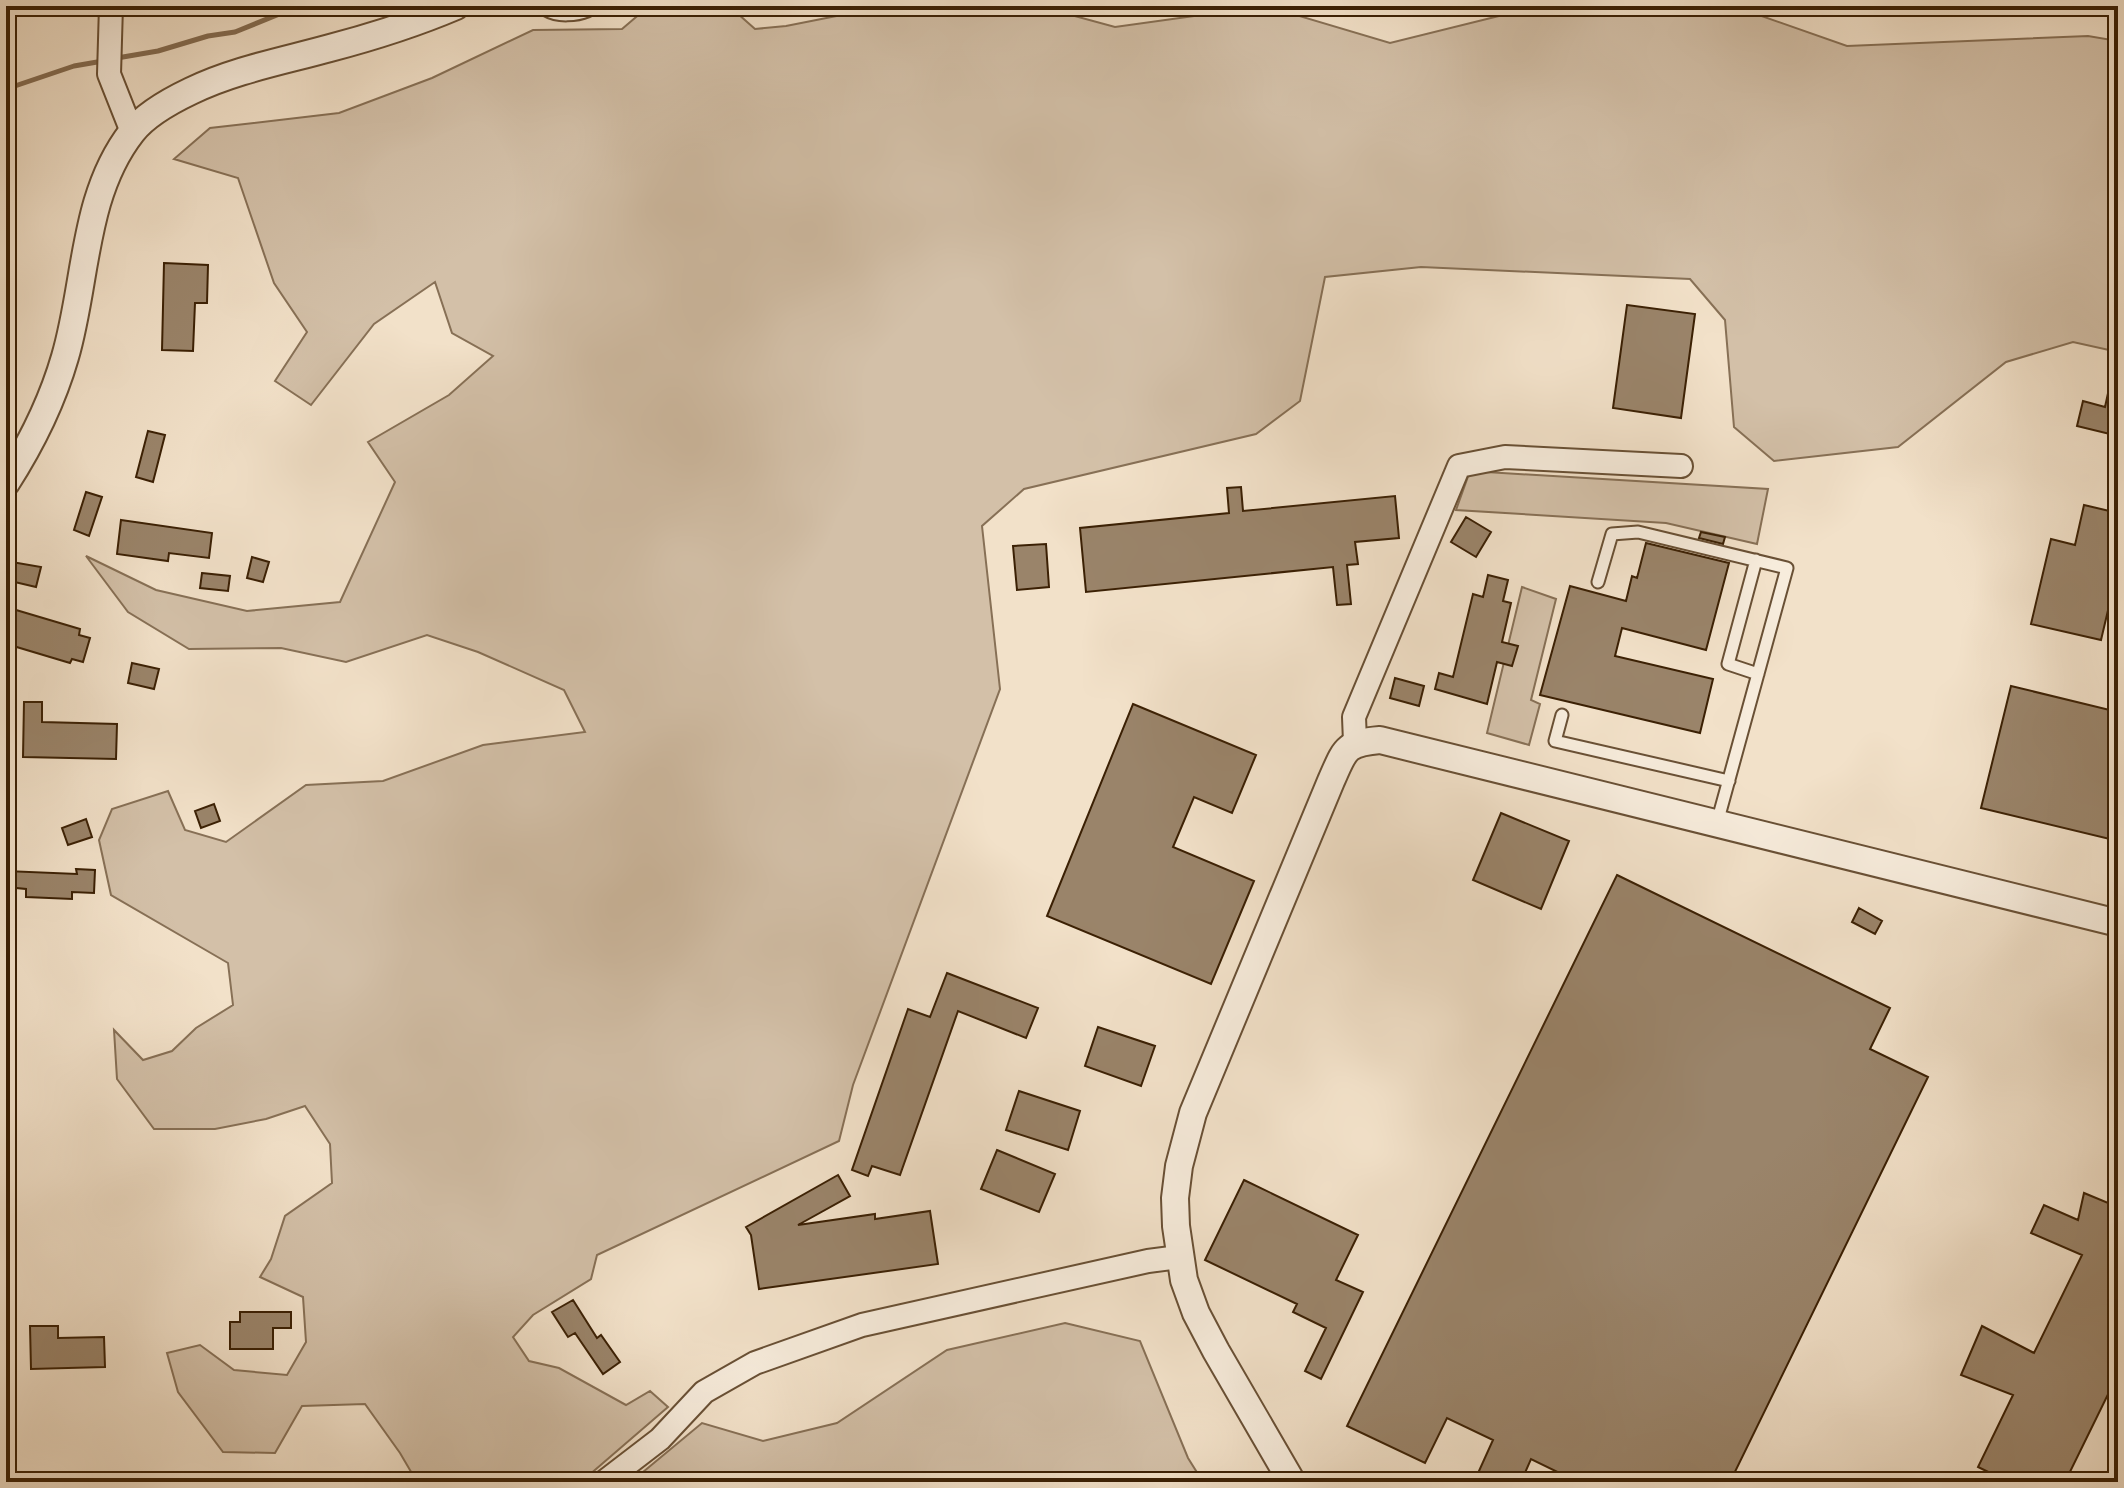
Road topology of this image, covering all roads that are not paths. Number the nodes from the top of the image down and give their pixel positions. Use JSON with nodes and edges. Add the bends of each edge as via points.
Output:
{"nodes":[{"id":1,"x":111,"y":6,"type":"edge"},
{"id":2,"x":456,"y":6,"type":"edge"},
{"id":3,"x":550,"y":6,"type":"edge"},
{"id":4,"x":585,"y":6,"type":"edge"},
{"id":5,"x":132,"y":132,"type":"junction"},
{"id":6,"x":1681,"y":466,"type":"dead end"},
{"id":7,"x":6,"y":483,"type":"edge"},
{"id":8,"x":1756,"y":560,"type":"junction"},
{"id":9,"x":1598,"y":582,"type":"dead end"},
{"id":10,"x":1758,"y":674,"type":"junction"},
{"id":11,"x":1562,"y":715,"type":"dead end"},
{"id":12,"x":1355,"y":742,"type":"junction"},
{"id":13,"x":1729,"y":781,"type":"junction"},
{"id":14,"x":1717,"y":824,"type":"junction"},
{"id":15,"x":2118,"y":923,"type":"edge"},
{"id":16,"x":1179,"y":1257,"type":"junction"},
{"id":17,"x":604,"y":1482,"type":"edge"},
{"id":18,"x":1292,"y":1482,"type":"edge"}],
"edges":[{"from":1,"to":5,"type":"street","via":[[109,74]]},
{"from":2,"to":5,"type":"street","via":[[207,84],[161,107]]},
{"from":3,"to":4,"type":"street"},
{"from":5,"to":7,"type":"street","via":[[100,195],[53,394]]},
{"from":6,"to":12,"type":"street","via":[[1505,457],[1459,466],[1354,717]]},
{"from":8,"to":9,"type":"lane","via":[[1638,532],[1612,534]]},
{"from":8,"to":10,"type":"lane","via":[[1728,664]]},
{"from":8,"to":10,"type":"lane","via":[[1787,568]]},
{"from":10,"to":13,"type":"lane"},
{"from":11,"to":13,"type":"lane","via":[[1555,741]]},
{"from":12,"to":14,"type":"street","via":[[1380,740]]},
{"from":12,"to":16,"type":"street","via":[[1331,781],[1193,1113],[1175,1198]]},
{"from":13,"to":14,"type":"lane"},
{"from":14,"to":15,"type":"street"},
{"from":16,"to":17,"type":"street","via":[[862,1325],[755,1363],[704,1392],[660,1439]]},
{"from":16,"to":18,"type":"street","via":[[1196,1313]]}]}
